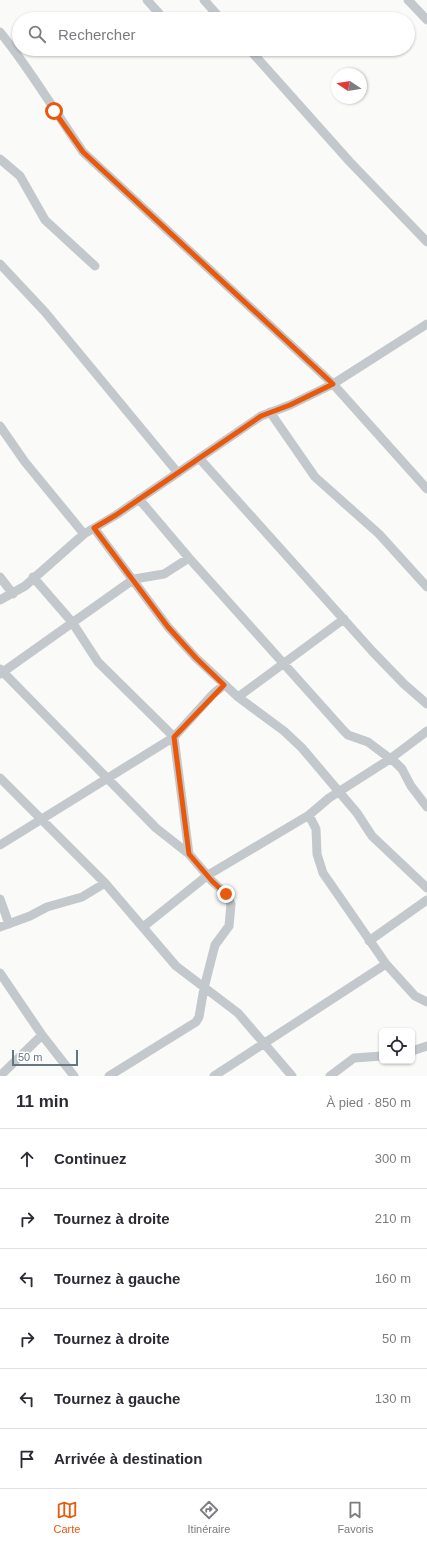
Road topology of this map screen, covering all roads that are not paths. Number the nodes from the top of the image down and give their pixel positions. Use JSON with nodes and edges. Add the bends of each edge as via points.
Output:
{"nodes":[{"id":1,"x":147,"y":0,"type":"edge"},
{"id":2,"x":204,"y":0,"type":"edge"},
{"id":3,"x":408,"y":0,"type":"edge"},
{"id":4,"x":158,"y":12,"type":"edge"},
{"id":5,"x":215,"y":12,"type":"edge"},
{"id":6,"x":427,"y":20,"type":"edge"},
{"id":7,"x":0,"y":32,"type":"edge"},
{"id":8,"x":12,"y":47,"type":"edge"},
{"id":9,"x":19,"y":56,"type":"edge"},
{"id":10,"x":255,"y":56,"type":"edge"},
{"id":11,"x":0,"y":159,"type":"edge"},
{"id":12,"x":427,"y":242,"type":"edge"},
{"id":13,"x":0,"y":264,"type":"edge"},
{"id":14,"x":95,"y":266,"type":"dead end"},
{"id":15,"x":427,"y":324,"type":"edge"},
{"id":16,"x":333,"y":384,"type":"junction"},
{"id":17,"x":270,"y":412,"type":"junction"},
{"id":18,"x":0,"y":426,"type":"edge"},
{"id":19,"x":199,"y":458,"type":"junction"},
{"id":20,"x":178,"y":473,"type":"junction"},
{"id":21,"x":427,"y":489,"type":"edge"},
{"id":22,"x":139,"y":499,"type":"junction"},
{"id":23,"x":94,"y":528,"type":"junction"},
{"id":24,"x":84,"y":534,"type":"junction"},
{"id":25,"x":189,"y":558,"type":"junction"},
{"id":26,"x":0,"y":577,"type":"edge"},
{"id":27,"x":33,"y":577,"type":"junction"},
{"id":28,"x":134,"y":579,"type":"junction"},
{"id":29,"x":427,"y":587,"type":"edge"},
{"id":30,"x":14,"y":594,"type":"junction"},
{"id":31,"x":0,"y":600,"type":"edge"},
{"id":32,"x":344,"y":619,"type":"junction"},
{"id":33,"x":72,"y":622,"type":"junction"},
{"id":34,"x":283,"y":664,"type":"junction"},
{"id":35,"x":1,"y":671,"type":"edge"},
{"id":36,"x":224,"y":685,"type":"junction"},
{"id":37,"x":238,"y":697,"type":"junction"},
{"id":38,"x":427,"y":704,"type":"edge"},
{"id":39,"x":427,"y":731,"type":"edge"},
{"id":40,"x":174,"y":737,"type":"junction"},
{"id":41,"x":390,"y":759,"type":"junction"},
{"id":42,"x":0,"y":778,"type":"edge"},
{"id":43,"x":107,"y":778,"type":"junction"},
{"id":44,"x":340,"y":792,"type":"junction"},
{"id":45,"x":427,"y":807,"type":"edge"},
{"id":46,"x":309,"y":816,"type":"junction"},
{"id":47,"x":41,"y":821,"type":"junction"},
{"id":48,"x":0,"y":845,"type":"edge"},
{"id":49,"x":189,"y":854,"type":"junction"},
{"id":50,"x":208,"y":875,"type":"junction"},
{"id":51,"x":105,"y":883,"type":"junction"},
{"id":52,"x":427,"y":888,"type":"edge"},
{"id":53,"x":0,"y":899,"type":"edge"},
{"id":54,"x":427,"y":900,"type":"edge"},
{"id":55,"x":5,"y":926,"type":"edge"},
{"id":56,"x":143,"y":927,"type":"junction"},
{"id":57,"x":369,"y":941,"type":"junction"},
{"id":58,"x":386,"y":964,"type":"junction"},
{"id":59,"x":0,"y":973,"type":"edge"},
{"id":60,"x":204,"y":988,"type":"junction"},
{"id":61,"x":427,"y":1002,"type":"edge"},
{"id":62,"x":42,"y":1035,"type":"junction"},
{"id":63,"x":266,"y":1044,"type":"junction"},
{"id":64,"x":427,"y":1046,"type":"edge"},
{"id":65,"x":415,"y":1050,"type":"edge"},
{"id":66,"x":379,"y":1056,"type":"edge"},
{"id":67,"x":0,"y":1076,"type":"edge"},
{"id":68,"x":74,"y":1076,"type":"edge"},
{"id":69,"x":109,"y":1076,"type":"edge"},
{"id":70,"x":214,"y":1076,"type":"edge"},
{"id":71,"x":292,"y":1076,"type":"edge"},
{"id":72,"x":330,"y":1076,"type":"edge"}],
"edges":[{"from":1,"to":4,"type":"street"},
{"from":2,"to":5,"type":"street"},
{"from":3,"to":6,"type":"street"},
{"from":7,"to":8,"type":"street"},
{"from":9,"to":16,"type":"street","via":[[83,152]]},
{"from":10,"to":12,"type":"street","via":[[350,162]]},
{"from":11,"to":14,"type":"street","via":[[20,176],[45,220]]},
{"from":13,"to":20,"type":"street","via":[[45,312]]},
{"from":15,"to":16,"type":"street"},
{"from":16,"to":17,"type":"street"},
{"from":16,"to":21,"type":"street"},
{"from":17,"to":19,"type":"street"},
{"from":17,"to":29,"type":"street","via":[[315,477],[378,534]]},
{"from":18,"to":24,"type":"street","via":[[25,462]]},
{"from":19,"to":20,"type":"street"},
{"from":19,"to":32,"type":"street"},
{"from":20,"to":22,"type":"street"},
{"from":22,"to":23,"type":"street"},
{"from":22,"to":25,"type":"street"},
{"from":23,"to":24,"type":"street"},
{"from":23,"to":28,"type":"street"},
{"from":24,"to":27,"type":"street"},
{"from":25,"to":28,"type":"street","via":[[164,574]]},
{"from":25,"to":34,"type":"street","via":[[244,617]]},
{"from":26,"to":30,"type":"street"},
{"from":27,"to":30,"type":"street"},
{"from":27,"to":33,"type":"street"},
{"from":28,"to":33,"type":"street"},
{"from":28,"to":36,"type":"street","via":[[168,627]]},
{"from":30,"to":31,"type":"street"},
{"from":32,"to":34,"type":"street"},
{"from":32,"to":38,"type":"street","via":[[404,684]]},
{"from":33,"to":35,"type":"street"},
{"from":33,"to":40,"type":"street","via":[[98,662]]},
{"from":34,"to":37,"type":"street"},
{"from":34,"to":41,"type":"street","via":[[344,731],[368,742]]},
{"from":35,"to":43,"type":"street"},
{"from":36,"to":37,"type":"street"},
{"from":36,"to":40,"type":"street"},
{"from":37,"to":44,"type":"street","via":[[297,744]]},
{"from":39,"to":41,"type":"street"},
{"from":40,"to":43,"type":"street"},
{"from":40,"to":49,"type":"street"},
{"from":41,"to":44,"type":"street"},
{"from":41,"to":45,"type":"street","via":[[402,769],[414,791]]},
{"from":42,"to":47,"type":"street"},
{"from":43,"to":47,"type":"street"},
{"from":43,"to":49,"type":"street","via":[[156,828]]},
{"from":44,"to":46,"type":"street"},
{"from":44,"to":52,"type":"street","via":[[372,836]]},
{"from":46,"to":50,"type":"street"},
{"from":46,"to":57,"type":"street","via":[[316,829],[317,854],[323,873]]},
{"from":47,"to":48,"type":"street"},
{"from":47,"to":51,"type":"street","via":[[60,836]]},
{"from":49,"to":50,"type":"street"},
{"from":50,"to":56,"type":"street"},
{"from":50,"to":60,"type":"street","via":[[226,894],[232,911],[229,926],[215,946]]},
{"from":51,"to":55,"type":"street","via":[[82,897],[47,906]]},
{"from":51,"to":56,"type":"street"},
{"from":53,"to":55,"type":"street"},
{"from":54,"to":57,"type":"street"},
{"from":56,"to":60,"type":"street","via":[[176,966]]},
{"from":57,"to":58,"type":"street"},
{"from":58,"to":61,"type":"street","via":[[415,996]]},
{"from":58,"to":63,"type":"street"},
{"from":59,"to":62,"type":"street"},
{"from":60,"to":63,"type":"street","via":[[238,1013]]},
{"from":60,"to":69,"type":"street","via":[[196,1022]]},
{"from":62,"to":67,"type":"street"},
{"from":62,"to":68,"type":"street"},
{"from":63,"to":70,"type":"street"},
{"from":63,"to":71,"type":"street"},
{"from":64,"to":65,"type":"street"},
{"from":66,"to":72,"type":"street","via":[[354,1058]]}]}
